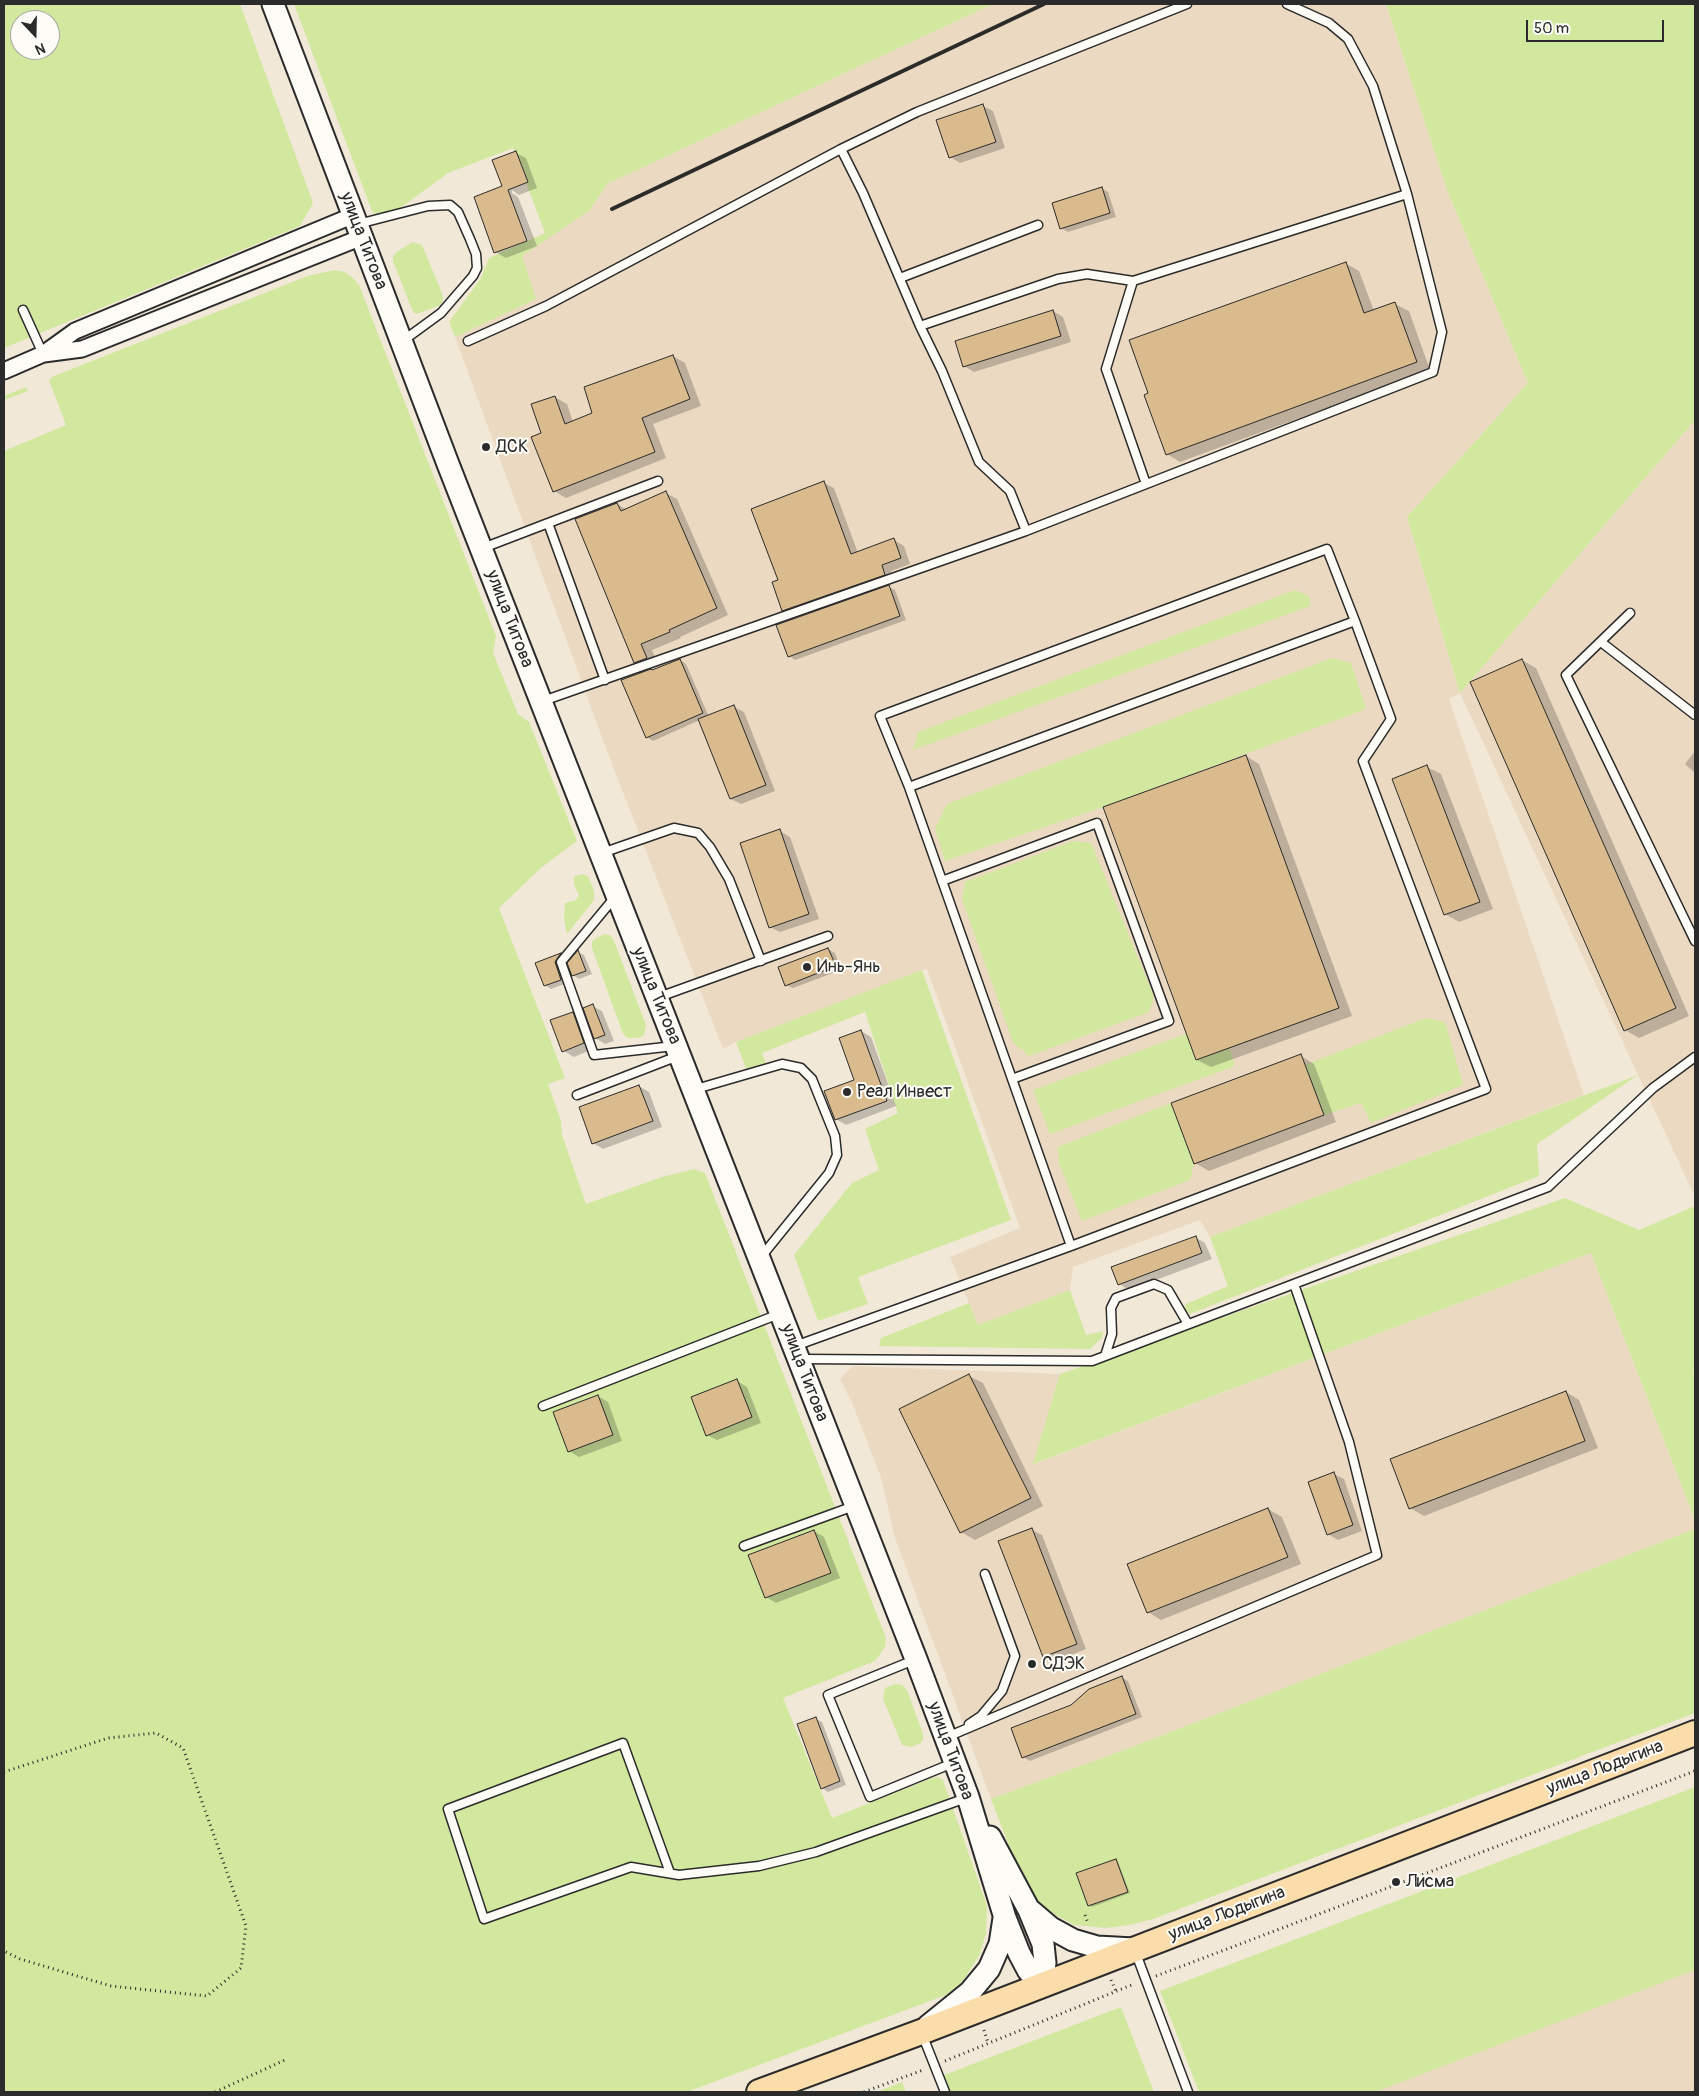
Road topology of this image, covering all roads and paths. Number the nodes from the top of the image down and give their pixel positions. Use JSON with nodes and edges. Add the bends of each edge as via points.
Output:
{"nodes":[{"id":1,"x":273,"y":4,"type":"edge"},
{"id":2,"x":1187,"y":4,"type":"edge"},
{"id":3,"x":1287,"y":4,"type":"edge"},
{"id":4,"x":841,"y":149,"type":"junction"},
{"id":5,"x":1407,"y":194,"type":"junction"},
{"id":6,"x":357,"y":225,"type":"junction"},
{"id":7,"x":1038,"y":225,"type":"dead end"},
{"id":8,"x":900,"y":278,"type":"junction"},
{"id":9,"x":1133,"y":281,"type":"junction"},
{"id":10,"x":24,"y":310,"type":"dead end"},
{"id":11,"x":920,"y":326,"type":"junction"},
{"id":12,"x":402,"y":341,"type":"junction"},
{"id":13,"x":468,"y":341,"type":"dead end"},
{"id":14,"x":42,"y":354,"type":"junction"},
{"id":15,"x":4,"y":371,"type":"edge"},
{"id":16,"x":658,"y":481,"type":"dead end"},
{"id":17,"x":1146,"y":484,"type":"junction"},
{"id":18,"x":548,"y":523,"type":"junction"},
{"id":19,"x":1026,"y":531,"type":"junction"},
{"id":20,"x":482,"y":549,"type":"junction"},
{"id":21,"x":1630,"y":613,"type":"dead end"},
{"id":22,"x":1355,"y":621,"type":"junction"},
{"id":23,"x":1601,"y":642,"type":"junction"},
{"id":24,"x":605,"y":680,"type":"junction"},
{"id":25,"x":541,"y":702,"type":"junction"},
{"id":26,"x":1695,"y":716,"type":"edge"},
{"id":27,"x":908,"y":787,"type":"junction"},
{"id":28,"x":600,"y":854,"type":"junction"},
{"id":29,"x":942,"y":881,"type":"junction"},
{"id":30,"x":616,"y":896,"type":"junction"},
{"id":31,"x":828,"y":936,"type":"dead end"},
{"id":32,"x":1695,"y":941,"type":"edge"},
{"id":33,"x":761,"y":961,"type":"junction"},
{"id":34,"x":657,"y":998,"type":"junction"},
{"id":35,"x":678,"y":1051,"type":"junction"},
{"id":36,"x":1695,"y":1057,"type":"edge"},
{"id":37,"x":1012,"y":1079,"type":"junction"},
{"id":38,"x":693,"y":1090,"type":"junction"},
{"id":39,"x":577,"y":1095,"type":"dead end"},
{"id":40,"x":1071,"y":1246,"type":"junction"},
{"id":41,"x":759,"y":1259,"type":"junction"},
{"id":42,"x":1294,"y":1284,"type":"junction"},
{"id":43,"x":781,"y":1313,"type":"junction"},
{"id":44,"x":1188,"y":1324,"type":"junction"},
{"id":45,"x":796,"y":1353,"type":"junction"},
{"id":46,"x":1105,"y":1356,"type":"junction"},
{"id":47,"x":543,"y":1406,"type":"dead end"},
{"id":48,"x":856,"y":1505,"type":"junction"},
{"id":49,"x":744,"y":1546,"type":"dead end"},
{"id":50,"x":985,"y":1574,"type":"dead end"},
{"id":51,"x":916,"y":1659,"type":"junction"},
{"id":52,"x":1695,"y":1733,"type":"edge"},
{"id":53,"x":952,"y":1735,"type":"junction"},
{"id":54,"x":954,"y":1763,"type":"junction"},
{"id":55,"x":1695,"y":1770,"type":"edge"},
{"id":56,"x":4,"y":1772,"type":"edge"},
{"id":57,"x":968,"y":1797,"type":"junction"},
{"id":58,"x":670,"y":1873,"type":"junction"},
{"id":59,"x":1029,"y":1910,"type":"junction"},
{"id":60,"x":1004,"y":1918,"type":"junction"},
{"id":61,"x":1134,"y":1949,"type":"junction"},
{"id":62,"x":4,"y":1951,"type":"edge"},
{"id":63,"x":1146,"y":1980,"type":"junction"},
{"id":64,"x":1041,"y":1985,"type":"junction"},
{"id":65,"x":921,"y":2032,"type":"junction"},
{"id":66,"x":284,"y":2060,"type":"dead end"},
{"id":67,"x":934,"y":2066,"type":"junction"},
{"id":68,"x":215,"y":2092,"type":"edge"},
{"id":69,"x":759,"y":2092,"type":"edge"},
{"id":70,"x":864,"y":2092,"type":"edge"},
{"id":71,"x":944,"y":2092,"type":"edge"},
{"id":72,"x":1188,"y":2092,"type":"edge"}],
"edges":[{"from":1,"to":6,"type":"main road","name":"улица Титова"},
{"from":2,"to":4,"type":"lane","via":[[917,112]]},
{"from":3,"to":5,"type":"lane","via":[[1329,23],[1348,39],[1373,86]]},
{"from":4,"to":8,"type":"lane"},
{"from":4,"to":13,"type":"lane","via":[[546,306]]},
{"from":5,"to":9,"type":"lane"},
{"from":5,"to":17,"type":"lane","via":[[1442,332],[1433,372]]},
{"from":6,"to":12,"type":"main road","name":"улица Титова"},
{"from":6,"to":12,"type":"lane","via":[[428,206],[450,205],[458,212],[476,254],[477,268],[467,285],[441,313]]},
{"from":6,"to":14,"type":"street","via":[[75,331]]},
{"from":6,"to":14,"type":"street","via":[[82,349]]},
{"from":7,"to":8,"type":"lane"},
{"from":8,"to":11,"type":"lane"},
{"from":9,"to":11,"type":"lane","via":[[1087,274],[1058,279]]},
{"from":9,"to":17,"type":"lane","via":[[1106,369]]},
{"from":10,"to":14,"type":"lane"},
{"from":11,"to":19,"type":"lane","via":[[979,462],[1010,491]]},
{"from":12,"to":20,"type":"main road","name":"улица Титова"},
{"from":14,"to":15,"type":"street"},
{"from":16,"to":18,"type":"lane"},
{"from":17,"to":19,"type":"lane"},
{"from":18,"to":20,"type":"lane"},
{"from":18,"to":24,"type":"lane"},
{"from":19,"to":24,"type":"lane"},
{"from":20,"to":25,"type":"main road","name":"улица Титова"},
{"from":21,"to":23,"type":"lane"},
{"from":22,"to":27,"type":"lane"},
{"from":22,"to":27,"type":"lane","via":[[1327,549],[880,716]]},
{"from":22,"to":40,"type":"lane","via":[[1391,719],[1362,762],[1486,1090]]},
{"from":23,"to":26,"type":"lane"},
{"from":23,"to":32,"type":"lane","via":[[1566,675]]},
{"from":24,"to":25,"type":"lane"},
{"from":25,"to":28,"type":"main road","name":"улица Титова"},
{"from":27,"to":29,"type":"lane"},
{"from":28,"to":30,"type":"main road","name":"улица Титова"},
{"from":28,"to":33,"type":"lane","via":[[674,828],[698,833],[710,847],[728,880]]},
{"from":29,"to":37,"type":"lane"},
{"from":29,"to":37,"type":"lane","via":[[1097,823],[1169,1021]]},
{"from":30,"to":34,"type":"main road","name":"улица Титова"},
{"from":30,"to":35,"type":"lane","via":[[561,962],[594,1055]]},
{"from":31,"to":33,"type":"lane"},
{"from":33,"to":34,"type":"lane"},
{"from":34,"to":35,"type":"main road","name":"улица Титова"},
{"from":35,"to":38,"type":"main road","name":"улица Титова"},
{"from":35,"to":39,"type":"lane"},
{"from":36,"to":42,"type":"lane","via":[[1653,1088],[1548,1187]]},
{"from":37,"to":40,"type":"lane"},
{"from":38,"to":41,"type":"main road","name":"улица Титова"},
{"from":38,"to":41,"type":"lane","via":[[782,1064],[801,1068],[812,1079],[835,1136],[836,1155],[829,1173]]},
{"from":40,"to":45,"type":"lane"},
{"from":41,"to":43,"type":"main road","name":"улица Титова"},
{"from":42,"to":44,"type":"lane"},
{"from":42,"to":53,"type":"lane","via":[[1349,1442],[1377,1555]]},
{"from":43,"to":45,"type":"main road","name":"улица Титова"},
{"from":43,"to":47,"type":"lane"},
{"from":44,"to":46,"type":"lane"},
{"from":44,"to":46,"type":"lane","via":[[1168,1290],[1154,1284],[1116,1298],[1111,1308],[1112,1334]]},
{"from":45,"to":46,"type":"lane","via":[[1092,1361]]},
{"from":45,"to":48,"type":"main road","name":"улица Титова"},
{"from":48,"to":49,"type":"lane"},
{"from":48,"to":51,"type":"main road","name":"улица Титова"},
{"from":50,"to":53,"type":"lane","via":[[1016,1656],[1002,1691],[981,1716]]},
{"from":51,"to":53,"type":"main road","name":"улица Титова"},
{"from":51,"to":54,"type":"lane","via":[[828,1695],[870,1797]]},
{"from":52,"to":61,"type":"main road","name":"улица Лодыгина"},
{"from":53,"to":54,"type":"main road","name":"улица Титова"},
{"from":54,"to":57,"type":"main road","name":"улица Титова"},
{"from":55,"to":63,"type":"path"},
{"from":56,"to":62,"type":"path","via":[[108,1738],[156,1733],[183,1748],[246,1926],[241,1968],[207,1996],[111,1986],[20,1959]]},
{"from":57,"to":58,"type":"lane","via":[[816,1852],[759,1866]]},
{"from":57,"to":59,"type":"main road"},
{"from":57,"to":60,"type":"main road","name":"улица Титова"},
{"from":58,"to":58,"type":"lane","via":[[631,1867],[484,1919],[448,1808],[623,1743]]},
{"from":59,"to":61,"type":"main road","via":[[1073,1940],[1097,1947]]},
{"from":59,"to":64,"type":"main road","via":[[1043,1944],[1045,1964]]},
{"from":60,"to":64,"type":"main road","name":"улица Титова","via":[[1028,1970]]},
{"from":60,"to":65,"type":"main road","via":[[1000,1944],[989,1969],[970,1992]]},
{"from":61,"to":63,"type":"lane"},
{"from":61,"to":64,"type":"main road","name":"улица Лодыгина"},
{"from":63,"to":67,"type":"path"},
{"from":63,"to":72,"type":"lane"},
{"from":64,"to":65,"type":"main road","name":"улица Лодыгина"},
{"from":65,"to":67,"type":"lane"},
{"from":65,"to":69,"type":"main road","name":"улица Лодыгина"},
{"from":66,"to":68,"type":"path"},
{"from":67,"to":70,"type":"path"},
{"from":67,"to":71,"type":"lane"}]}
